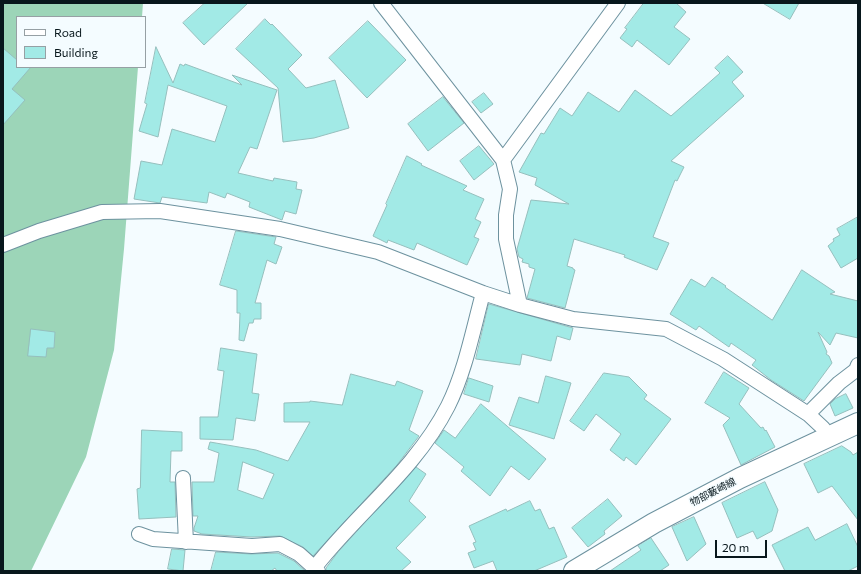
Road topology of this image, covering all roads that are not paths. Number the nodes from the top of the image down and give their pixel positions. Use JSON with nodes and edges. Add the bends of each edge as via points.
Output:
{"nodes":[{"id":1,"x":381,"y":3,"type":"edge"},
{"id":2,"x":618,"y":3,"type":"edge"},
{"id":3,"x":503,"y":160,"type":"junction"},
{"id":4,"x":3,"y":245,"type":"edge"},
{"id":5,"x":483,"y":293,"type":"junction"},
{"id":6,"x":520,"y":305,"type":"junction"},
{"id":7,"x":858,"y":365,"type":"edge"},
{"id":8,"x":808,"y":414,"type":"junction"},
{"id":9,"x":858,"y":423,"type":"edge"},
{"id":10,"x":828,"y":438,"type":"junction"},
{"id":11,"x":184,"y":478,"type":"dead end"},
{"id":12,"x":139,"y":534,"type":"dead end"},
{"id":13,"x":186,"y":542,"type":"junction"},
{"id":14,"x":316,"y":569,"type":"edge"},
{"id":15,"x":574,"y":571,"type":"edge"}],
"edges":[{"from":1,"to":3,"type":"street"},
{"from":2,"to":3,"type":"street"},
{"from":3,"to":6,"type":"street","via":[[510,189],[506,239]]},
{"from":4,"to":5,"type":"street","via":[[102,212],[160,211],[280,229],[378,252]]},
{"from":5,"to":6,"type":"street"},
{"from":5,"to":14,"type":"street","via":[[462,368],[448,406],[400,475],[331,546]]},
{"from":6,"to":8,"type":"street","via":[[573,319],[666,329],[723,359]]},
{"from":7,"to":8,"type":"street","via":[[856,370]]},
{"from":8,"to":10,"type":"street","via":[[823,428]]},
{"from":9,"to":10,"type":"main road","name":"物部藪崎線"},
{"from":10,"to":15,"type":"main road","name":"物部藪崎線","via":[[740,478],[654,523]]},
{"from":11,"to":13,"type":"street"},
{"from":12,"to":13,"type":"street","via":[[153,539]]},
{"from":13,"to":14,"type":"street","via":[[252,546],[280,544],[299,554]]}]}
